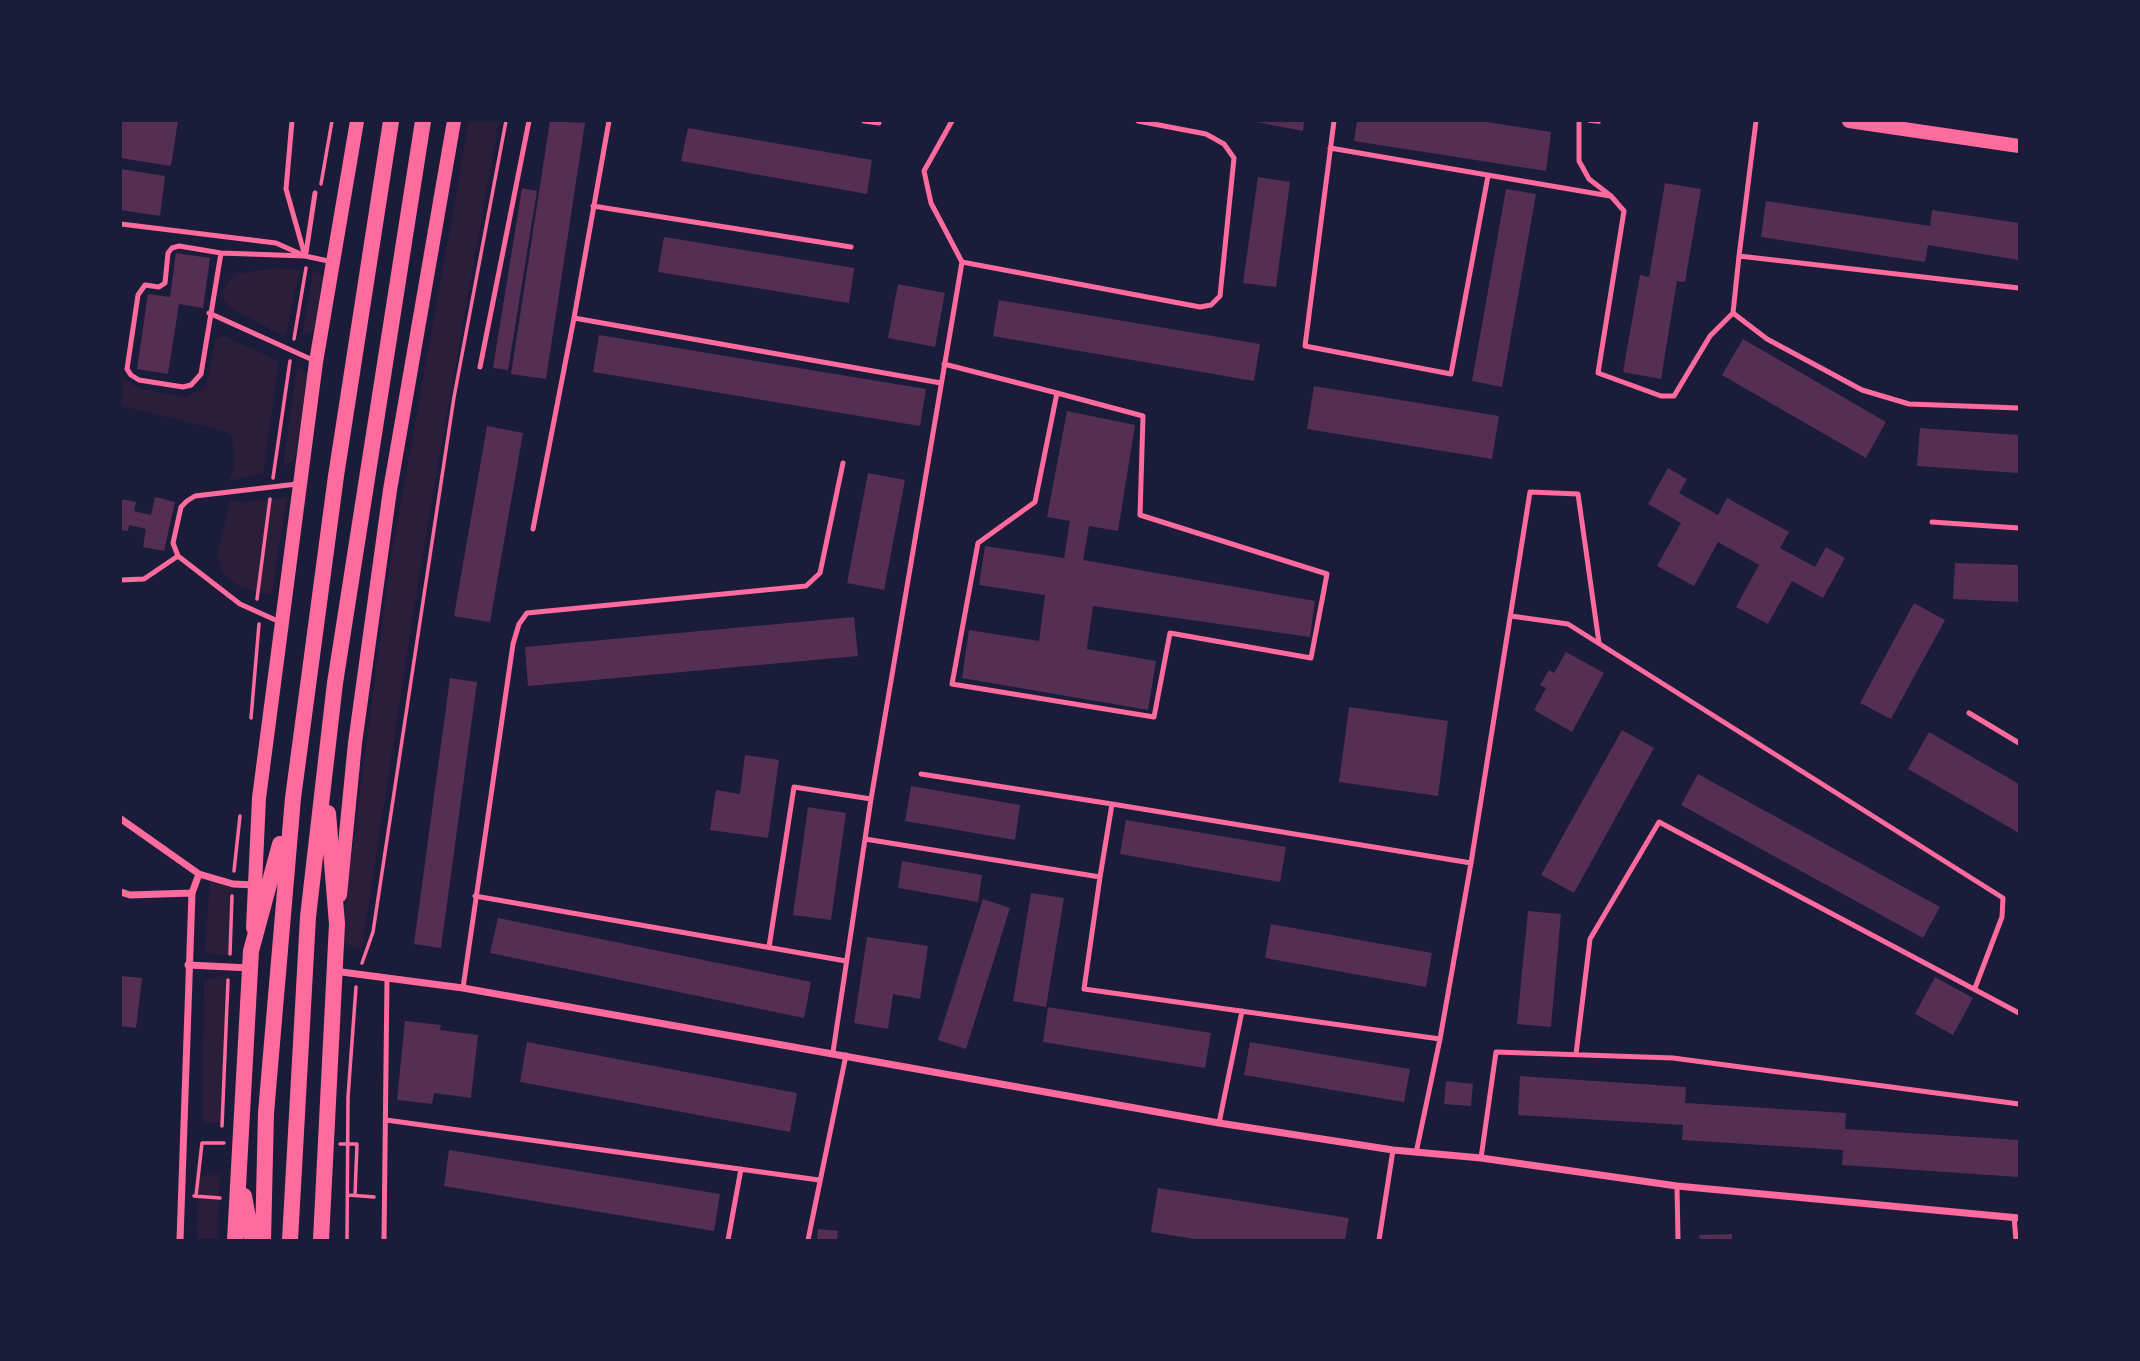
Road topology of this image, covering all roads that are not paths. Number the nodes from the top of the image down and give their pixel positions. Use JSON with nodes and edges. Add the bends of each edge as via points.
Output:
{"nodes":[{"id":1,"x":292,"y":121,"type":"edge"},
{"id":2,"x":357,"y":121,"type":"edge"},
{"id":3,"x":391,"y":121,"type":"edge"},
{"id":4,"x":422,"y":121,"type":"edge"},
{"id":5,"x":454,"y":121,"type":"edge"},
{"id":6,"x":529,"y":121,"type":"edge"},
{"id":7,"x":609,"y":121,"type":"edge"},
{"id":8,"x":864,"y":121,"type":"edge"},
{"id":9,"x":952,"y":121,"type":"edge"},
{"id":10,"x":1138,"y":121,"type":"edge"},
{"id":11,"x":1334,"y":121,"type":"edge"},
{"id":12,"x":1579,"y":121,"type":"edge"},
{"id":13,"x":1756,"y":121,"type":"edge"},
{"id":14,"x":1849,"y":121,"type":"edge"},
{"id":15,"x":879,"y":123,"type":"dead end"},
{"id":16,"x":2019,"y":146,"type":"edge"},
{"id":17,"x":1330,"y":148,"type":"junction"},
{"id":18,"x":1488,"y":176,"type":"junction"},
{"id":19,"x":315,"y":193,"type":"dead end"},
{"id":20,"x":1611,"y":196,"type":"junction"},
{"id":21,"x":593,"y":206,"type":"junction"},
{"id":22,"x":121,"y":224,"type":"edge"},
{"id":23,"x":851,"y":247,"type":"dead end"},
{"id":24,"x":221,"y":253,"type":"junction"},
{"id":25,"x":306,"y":256,"type":"junction"},
{"id":26,"x":1739,"y":256,"type":"junction"},
{"id":27,"x":333,"y":262,"type":"junction"},
{"id":28,"x":962,"y":262,"type":"junction"},
{"id":29,"x":2019,"y":288,"type":"edge"},
{"id":30,"x":209,"y":313,"type":"junction"},
{"id":31,"x":1733,"y":313,"type":"junction"},
{"id":32,"x":574,"y":318,"type":"junction"},
{"id":33,"x":316,"y":362,"type":"junction"},
{"id":34,"x":944,"y":365,"type":"junction"},
{"id":35,"x":480,"y":367,"type":"dead end"},
{"id":36,"x":941,"y":383,"type":"junction"},
{"id":37,"x":1058,"y":393,"type":"junction"},
{"id":38,"x":2019,"y":408,"type":"edge"},
{"id":39,"x":843,"y":463,"type":"dead end"},
{"id":40,"x":300,"y":483,"type":"junction"},
{"id":41,"x":1932,"y":522,"type":"dead end"},
{"id":42,"x":2019,"y":528,"type":"edge"},
{"id":43,"x":534,"y":529,"type":"dead end"},
{"id":44,"x":178,"y":556,"type":"junction"},
{"id":45,"x":121,"y":580,"type":"edge"},
{"id":46,"x":1511,"y":616,"type":"junction"},
{"id":47,"x":282,"y":623,"type":"junction"},
{"id":48,"x":1599,"y":643,"type":"junction"},
{"id":49,"x":1969,"y":713,"type":"dead end"},
{"id":50,"x":2019,"y":743,"type":"edge"},
{"id":51,"x":921,"y":774,"type":"dead end"},
{"id":52,"x":326,"y":779,"type":"junction"},
{"id":53,"x":293,"y":798,"type":"junction"},
{"id":54,"x":871,"y":799,"type":"junction"},
{"id":55,"x":1112,"y":804,"type":"junction"},
{"id":56,"x":121,"y":819,"type":"edge"},
{"id":57,"x":865,"y":839,"type":"junction"},
{"id":58,"x":1471,"y":863,"type":"junction"},
{"id":59,"x":199,"y":874,"type":"junction"},
{"id":60,"x":1100,"y":877,"type":"junction"},
{"id":61,"x":256,"y":886,"type":"junction"},
{"id":62,"x":121,"y":892,"type":"edge"},
{"id":63,"x":191,"y":892,"type":"junction"},
{"id":64,"x":475,"y":896,"type":"junction"},
{"id":65,"x":337,"y":924,"type":"junction"},
{"id":66,"x":769,"y":947,"type":"junction"},
{"id":67,"x":251,"y":951,"type":"junction"},
{"id":68,"x":846,"y":961,"type":"junction"},
{"id":69,"x":188,"y":965,"type":"junction"},
{"id":70,"x":250,"y":968,"type":"junction"},
{"id":71,"x":334,"y":971,"type":"junction"},
{"id":72,"x":387,"y":978,"type":"junction"},
{"id":73,"x":463,"y":988,"type":"junction"},
{"id":74,"x":1975,"y":988,"type":"junction"},
{"id":75,"x":1242,"y":1011,"type":"junction"},
{"id":76,"x":2019,"y":1013,"type":"edge"},
{"id":77,"x":1440,"y":1039,"type":"junction"},
{"id":78,"x":833,"y":1052,"type":"junction"},
{"id":79,"x":846,"y":1054,"type":"junction"},
{"id":80,"x":1576,"y":1054,"type":"junction"},
{"id":81,"x":2019,"y":1104,"type":"edge"},
{"id":82,"x":386,"y":1121,"type":"junction"},
{"id":83,"x":1219,"y":1123,"type":"junction"},
{"id":84,"x":1393,"y":1150,"type":"junction"},
{"id":85,"x":1416,"y":1153,"type":"junction"},
{"id":86,"x":1481,"y":1158,"type":"junction"},
{"id":87,"x":239,"y":1166,"type":"junction"},
{"id":88,"x":741,"y":1168,"type":"junction"},
{"id":89,"x":819,"y":1180,"type":"junction"},
{"id":90,"x":1676,"y":1186,"type":"junction"},
{"id":91,"x":321,"y":1214,"type":"junction"},
{"id":92,"x":2017,"y":1217,"type":"edge"},
{"id":93,"x":180,"y":1240,"type":"edge"},
{"id":94,"x":235,"y":1240,"type":"edge"},
{"id":95,"x":252,"y":1240,"type":"edge"},
{"id":96,"x":262,"y":1240,"type":"edge"},
{"id":97,"x":290,"y":1240,"type":"edge"},
{"id":98,"x":313,"y":1240,"type":"edge"},
{"id":99,"x":321,"y":1240,"type":"edge"},
{"id":100,"x":384,"y":1240,"type":"edge"},
{"id":101,"x":728,"y":1240,"type":"edge"},
{"id":102,"x":808,"y":1240,"type":"edge"},
{"id":103,"x":1379,"y":1240,"type":"edge"},
{"id":104,"x":1678,"y":1240,"type":"edge"},
{"id":105,"x":2016,"y":1240,"type":"edge"}],
"edges":[{"from":1,"to":25,"type":"lane","via":[[286,189]]},
{"from":2,"to":27,"type":"main road"},
{"from":3,"to":53,"type":"main road","via":[[335,476]]},
{"from":4,"to":52,"type":"main road","via":[[337,670]]},
{"from":5,"to":65,"type":"main road","via":[[390,490],[355,743]]},
{"from":6,"to":35,"type":"lane"},
{"from":7,"to":21,"type":"lane"},
{"from":8,"to":15,"type":"lane"},
{"from":9,"to":28,"type":"lane","via":[[924,171],[931,202]]},
{"from":10,"to":28,"type":"lane","via":[[1206,134],[1224,144],[1234,158],[1220,296],[1212,306]]},
{"from":11,"to":17,"type":"lane"},
{"from":12,"to":20,"type":"lane","via":[[1579,161],[1589,179]]},
{"from":13,"to":26,"type":"lane"},
{"from":14,"to":16,"type":"main road"},
{"from":17,"to":18,"type":"lane"},
{"from":17,"to":18,"type":"lane","via":[[1305,346],[1451,374]]},
{"from":18,"to":20,"type":"lane"},
{"from":19,"to":25,"type":"lane"},
{"from":20,"to":31,"type":"lane","via":[[1624,211],[1598,373],[1661,396],[1674,396],[1710,336]]},
{"from":21,"to":23,"type":"lane"},
{"from":21,"to":32,"type":"lane"},
{"from":22,"to":25,"type":"lane","via":[[276,243]]},
{"from":24,"to":25,"type":"lane"},
{"from":24,"to":30,"type":"lane"},
{"from":24,"to":30,"type":"lane","via":[[172,248],[165,283],[141,288],[127,369],[131,375],[139,380],[191,385],[201,374]]},
{"from":25,"to":27,"type":"lane"},
{"from":26,"to":29,"type":"lane"},
{"from":26,"to":31,"type":"lane"},
{"from":27,"to":33,"type":"main road"},
{"from":28,"to":34,"type":"lane"},
{"from":30,"to":33,"type":"lane"},
{"from":31,"to":38,"type":"lane","via":[[1767,339],[1862,390],[1909,404]]},
{"from":32,"to":36,"type":"lane"},
{"from":32,"to":43,"type":"lane"},
{"from":33,"to":40,"type":"main road"},
{"from":34,"to":36,"type":"lane"},
{"from":34,"to":37,"type":"lane"},
{"from":36,"to":54,"type":"lane"},
{"from":37,"to":37,"type":"lane","via":[[1143,416],[1140,515],[1327,574],[1311,658],[1170,633],[1154,717],[952,684],[978,543],[1035,502]]},
{"from":39,"to":64,"type":"lane","via":[[820,573],[806,586],[527,613],[513,644]]},
{"from":40,"to":44,"type":"lane","via":[[187,500],[181,507],[173,543]]},
{"from":40,"to":47,"type":"main road"},
{"from":41,"to":42,"type":"lane"},
{"from":44,"to":45,"type":"lane","via":[[144,579]]},
{"from":44,"to":47,"type":"lane","via":[[240,604]]},
{"from":46,"to":48,"type":"lane","via":[[1568,624]]},
{"from":46,"to":48,"type":"lane","via":[[1530,492],[1578,494]]},
{"from":46,"to":58,"type":"lane"},
{"from":47,"to":61,"type":"main road","via":[[259,798]]},
{"from":48,"to":74,"type":"lane","via":[[2003,898],[2002,917]]},
{"from":49,"to":50,"type":"lane"},
{"from":51,"to":55,"type":"lane"},
{"from":52,"to":65,"type":"main road"},
{"from":52,"to":97,"type":"main road","via":[[308,917]]},
{"from":53,"to":67,"type":"main road"},
{"from":53,"to":96,"type":"main road","via":[[266,1113]]},
{"from":54,"to":57,"type":"lane"},
{"from":54,"to":66,"type":"lane","via":[[794,787]]},
{"from":55,"to":58,"type":"lane"},
{"from":55,"to":60,"type":"lane"},
{"from":56,"to":59,"type":"street"},
{"from":57,"to":60,"type":"lane"},
{"from":57,"to":68,"type":"lane"},
{"from":58,"to":77,"type":"lane"},
{"from":59,"to":61,"type":"street"},
{"from":59,"to":63,"type":"street"},
{"from":60,"to":75,"type":"lane","via":[[1084,989]]},
{"from":61,"to":67,"type":"main road"},
{"from":62,"to":63,"type":"street"},
{"from":63,"to":69,"type":"street"},
{"from":64,"to":66,"type":"lane"},
{"from":64,"to":73,"type":"lane"},
{"from":65,"to":71,"type":"main road"},
{"from":66,"to":68,"type":"lane"},
{"from":67,"to":70,"type":"main road"},
{"from":68,"to":78,"type":"lane"},
{"from":69,"to":70,"type":"street"},
{"from":69,"to":93,"type":"street"},
{"from":70,"to":87,"type":"main road"},
{"from":71,"to":72,"type":"street"},
{"from":71,"to":91,"type":"main road"},
{"from":72,"to":73,"type":"street"},
{"from":72,"to":82,"type":"lane"},
{"from":73,"to":78,"type":"street"},
{"from":74,"to":76,"type":"lane"},
{"from":74,"to":80,"type":"lane","via":[[1659,822],[1591,939]]},
{"from":75,"to":77,"type":"lane"},
{"from":75,"to":83,"type":"lane"},
{"from":77,"to":85,"type":"lane"},
{"from":78,"to":79,"type":"street"},
{"from":79,"to":83,"type":"street"},
{"from":79,"to":89,"type":"lane"},
{"from":80,"to":81,"type":"lane","via":[[1673,1058]]},
{"from":80,"to":86,"type":"lane","via":[[1496,1052]]},
{"from":82,"to":88,"type":"lane"},
{"from":82,"to":100,"type":"lane"},
{"from":83,"to":84,"type":"street"},
{"from":84,"to":85,"type":"street"},
{"from":84,"to":103,"type":"lane"},
{"from":85,"to":86,"type":"street"},
{"from":86,"to":90,"type":"street"},
{"from":87,"to":94,"type":"main road"},
{"from":87,"to":95,"type":"main road"},
{"from":88,"to":89,"type":"lane"},
{"from":88,"to":101,"type":"lane"},
{"from":89,"to":102,"type":"lane"},
{"from":90,"to":92,"type":"street"},
{"from":90,"to":104,"type":"lane"},
{"from":91,"to":98,"type":"main road"},
{"from":91,"to":99,"type":"main road"},
{"from":92,"to":105,"type":"lane"}]}
